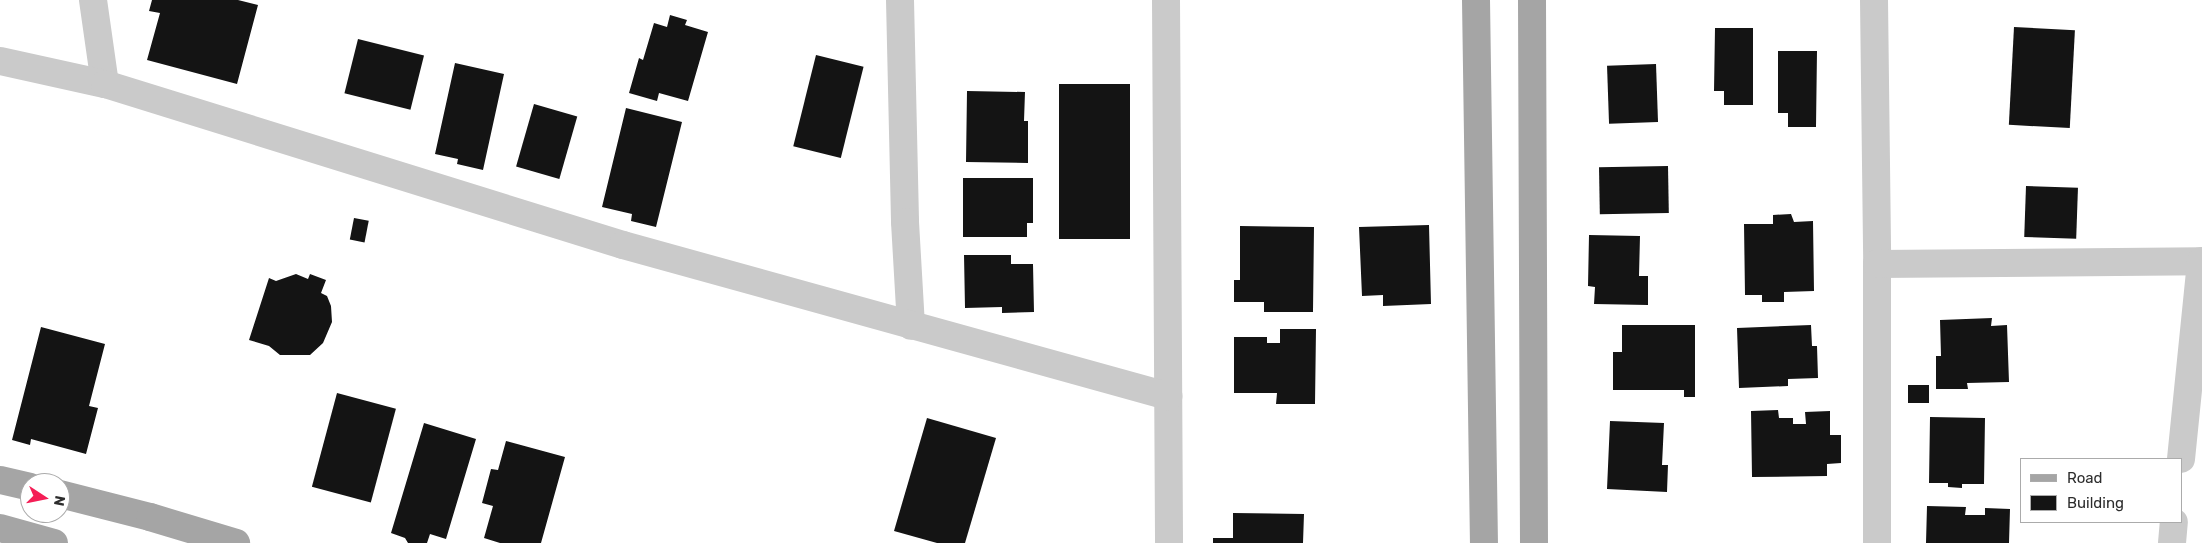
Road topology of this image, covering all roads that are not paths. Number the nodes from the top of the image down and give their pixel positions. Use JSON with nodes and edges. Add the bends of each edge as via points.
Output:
{"nodes":[{"id":1,"x":93,"y":0,"type":"edge"},
{"id":2,"x":900,"y":0,"type":"edge"},
{"id":3,"x":1166,"y":0,"type":"edge"},
{"id":4,"x":1476,"y":0,"type":"edge"},
{"id":5,"x":1532,"y":0,"type":"edge"},
{"id":6,"x":1874,"y":0,"type":"edge"},
{"id":7,"x":0,"y":61,"type":"edge"},
{"id":8,"x":105,"y":84,"type":"junction"},
{"id":9,"x":2201,"y":262,"type":"edge"},
{"id":10,"x":1878,"y":264,"type":"junction"},
{"id":11,"x":911,"y":326,"type":"junction"},
{"id":12,"x":1168,"y":396,"type":"junction"},
{"id":13,"x":2181,"y":458,"type":"edge"},
{"id":14,"x":0,"y":480,"type":"edge"},
{"id":15,"x":20,"y":484,"type":"edge"},
{"id":16,"x":70,"y":497,"type":"edge"},
{"id":17,"x":2174,"y":523,"type":"edge"},
{"id":18,"x":0,"y":528,"type":"edge"},
{"id":19,"x":54,"y":543,"type":"edge"},
{"id":20,"x":236,"y":543,"type":"edge"},
{"id":21,"x":1169,"y":543,"type":"edge"},
{"id":22,"x":1484,"y":543,"type":"edge"},
{"id":23,"x":1534,"y":543,"type":"edge"},
{"id":24,"x":1877,"y":543,"type":"edge"},
{"id":25,"x":2172,"y":543,"type":"edge"}],
"edges":[{"from":1,"to":8,"type":"street"},
{"from":2,"to":11,"type":"street"},
{"from":3,"to":12,"type":"street"},
{"from":4,"to":22,"type":"main road"},
{"from":5,"to":23,"type":"main road"},
{"from":6,"to":10,"type":"street"},
{"from":7,"to":8,"type":"street"},
{"from":8,"to":11,"type":"street","via":[[623,246]]},
{"from":9,"to":10,"type":"street"},
{"from":9,"to":13,"type":"street"},
{"from":10,"to":24,"type":"street"},
{"from":11,"to":12,"type":"street"},
{"from":12,"to":21,"type":"street"},
{"from":14,"to":15,"type":"main road"},
{"from":16,"to":20,"type":"main road"},
{"from":17,"to":25,"type":"street"},
{"from":18,"to":19,"type":"main road"}]}
